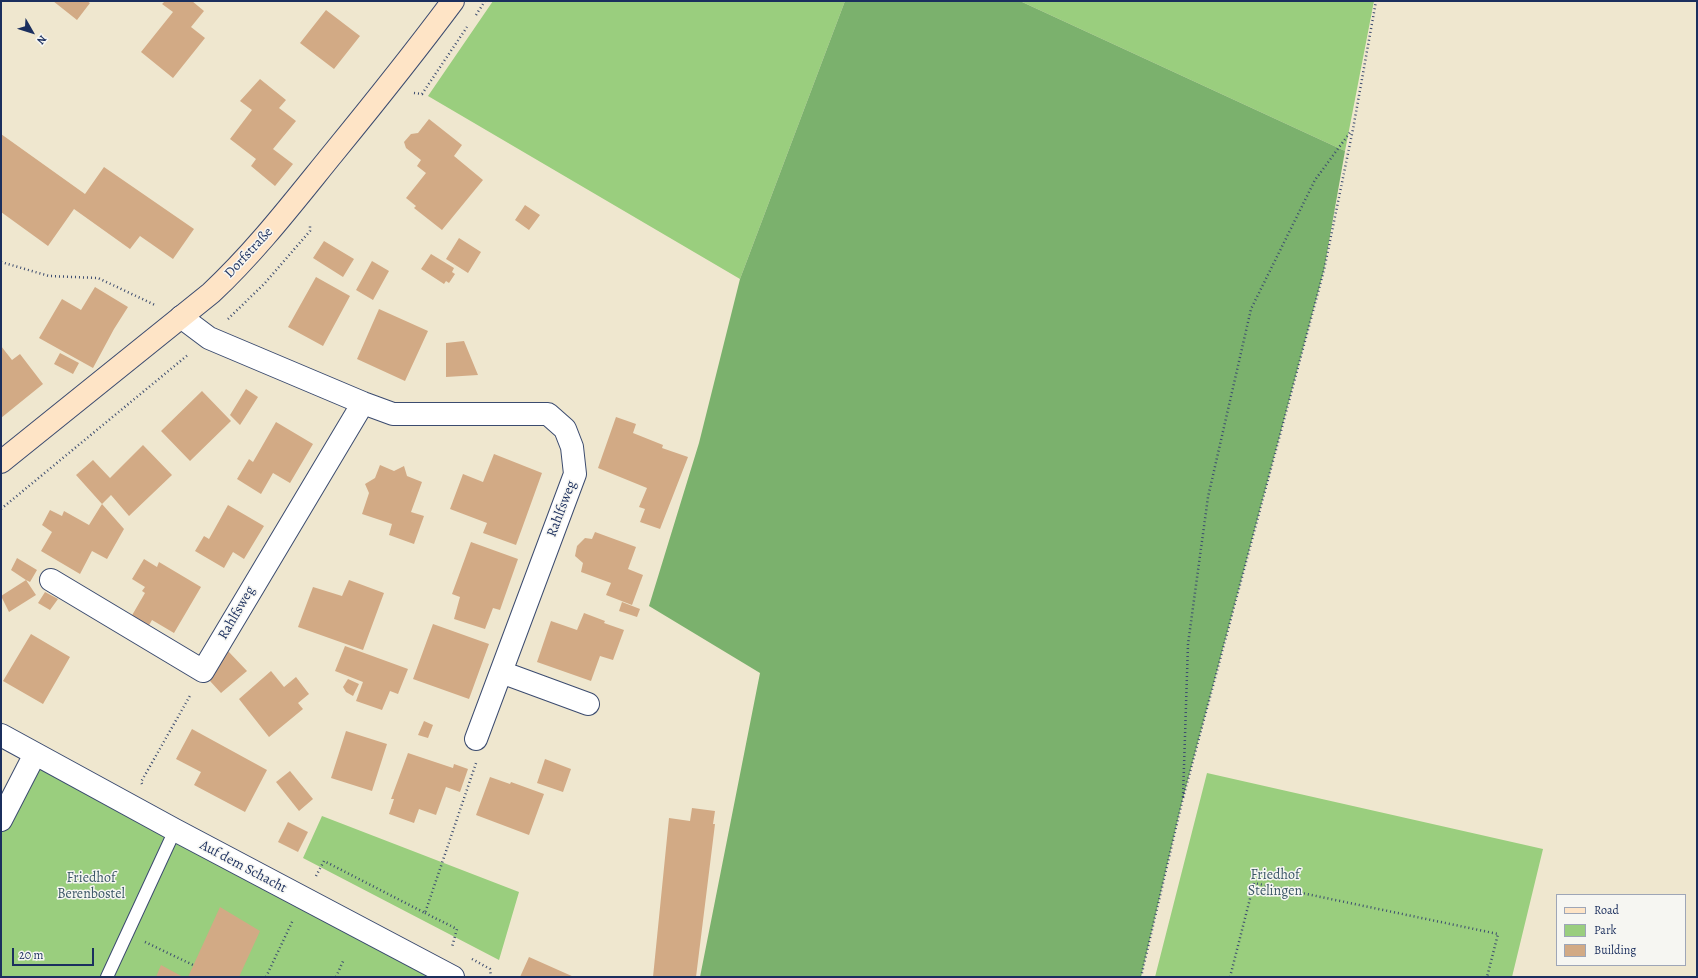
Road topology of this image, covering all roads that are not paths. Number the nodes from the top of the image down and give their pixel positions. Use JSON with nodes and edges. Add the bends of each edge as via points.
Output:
{"nodes":[{"id":1,"x":453,"y":1,"type":"edge"},
{"id":2,"x":181,"y":317,"type":"junction"},
{"id":3,"x":362,"y":403,"type":"junction"},
{"id":4,"x":1,"y":462,"type":"edge"},
{"id":5,"x":51,"y":580,"type":"dead end"},
{"id":6,"x":501,"y":672,"type":"junction"},
{"id":7,"x":588,"y":704,"type":"dead end"},
{"id":8,"x":1,"y":735,"type":"edge"},
{"id":9,"x":476,"y":739,"type":"road end"},
{"id":10,"x":35,"y":754,"type":"junction"},
{"id":11,"x":1,"y":820,"type":"edge"},
{"id":12,"x":175,"y":830,"type":"junction"},
{"id":13,"x":107,"y":977,"type":"edge"},
{"id":14,"x":453,"y":977,"type":"edge"}],
"edges":[{"from":1,"to":2,"type":"street","name":"Dorfstraße","via":[[274,228],[211,293]]},
{"from":2,"to":3,"type":"street","name":"Rahlfsweg","via":[[209,338]]},
{"from":2,"to":4,"type":"street","name":"Dorfstraße"},
{"from":3,"to":5,"type":"street","name":"Rahlfsweg","via":[[203,672]]},
{"from":3,"to":6,"type":"street","name":"Rahlfsweg","via":[[393,414],[548,414],[565,429],[572,447],[575,474]]},
{"from":6,"to":7,"type":"street"},
{"from":6,"to":9,"type":"street","name":"Rahlfsweg"},
{"from":8,"to":10,"type":"street","name":"Auf dem Schacht"},
{"from":10,"to":11,"type":"street"},
{"from":10,"to":12,"type":"street","name":"Auf dem Schacht"},
{"from":12,"to":13,"type":"lane"},
{"from":12,"to":14,"type":"street","name":"Auf dem Schacht"}]}
